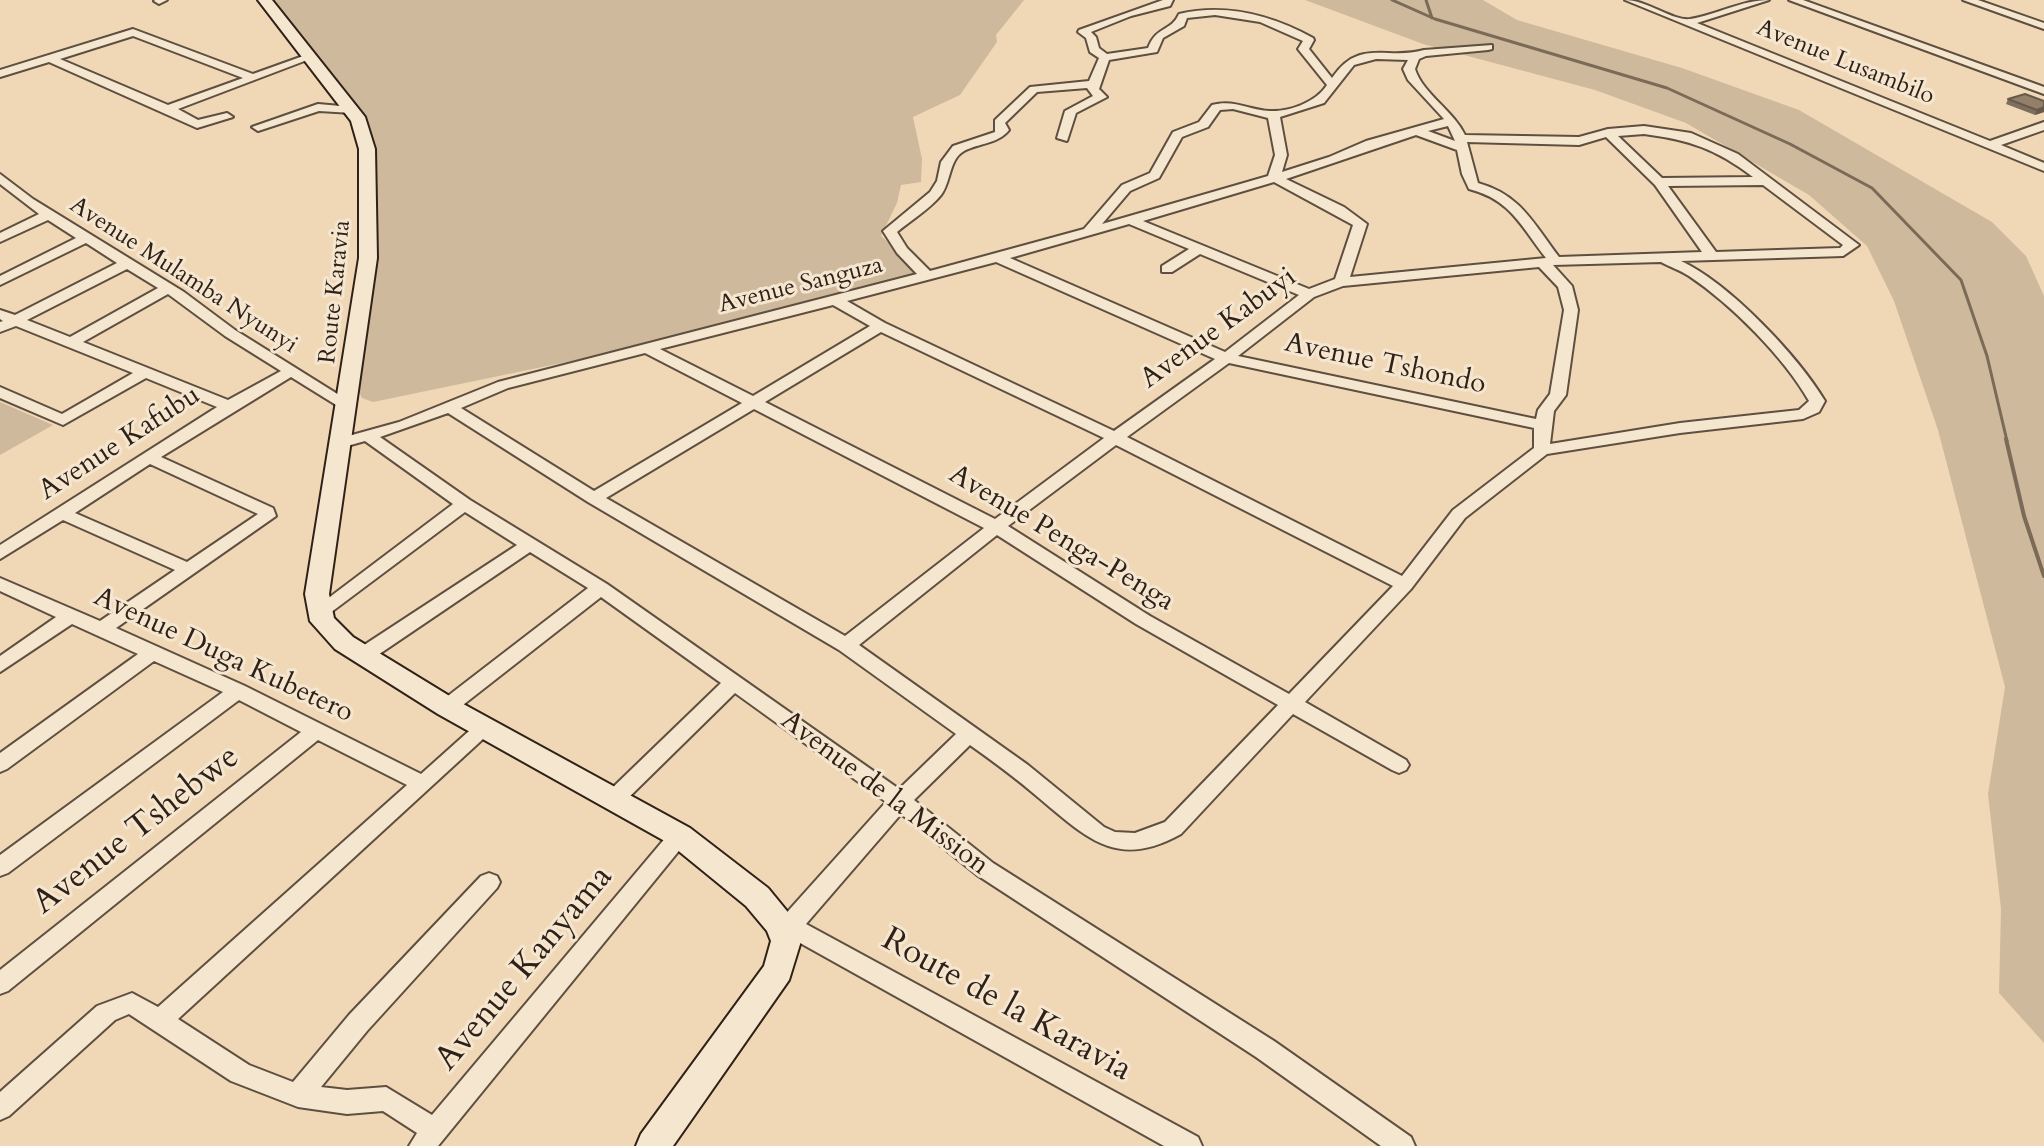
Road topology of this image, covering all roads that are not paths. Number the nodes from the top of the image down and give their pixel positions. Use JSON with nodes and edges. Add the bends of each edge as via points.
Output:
{"nodes":[{"id":1,"x":265,"y":0,"type":"edge"},
{"id":2,"x":1168,"y":0,"type":"edge"},
{"id":3,"x":1630,"y":0,"type":"edge"},
{"id":4,"x":1764,"y":0,"type":"edge"},
{"id":5,"x":1794,"y":0,"type":"edge"},
{"id":6,"x":1968,"y":0,"type":"edge"},
{"id":7,"x":1686,"y":23,"type":"junction"},
{"id":8,"x":2044,"y":26,"type":"edge"},
{"id":9,"x":1488,"y":47,"type":"dead end"},
{"id":10,"x":310,"y":57,"type":"junction"},
{"id":11,"x":1105,"y":57,"type":"junction"},
{"id":12,"x":1415,"y":57,"type":"junction"},
{"id":13,"x":49,"y":58,"type":"junction"},
{"id":14,"x":0,"y":74,"type":"edge"},
{"id":15,"x":253,"y":78,"type":"junction"},
{"id":16,"x":1331,"y":83,"type":"junction"},
{"id":17,"x":1093,"y":84,"type":"junction"},
{"id":18,"x":2044,"y":91,"type":"edge"},
{"id":19,"x":168,"y":109,"type":"junction"},
{"id":20,"x":352,"y":110,"type":"junction"},
{"id":21,"x":1274,"y":116,"type":"junction"},
{"id":22,"x":227,"y":117,"type":"dead end"},
{"id":23,"x":1451,"y":121,"type":"junction"},
{"id":24,"x":2044,"y":126,"type":"edge"},
{"id":25,"x":258,"y":127,"type":"dead end"},
{"id":26,"x":1417,"y":131,"type":"junction"},
{"id":27,"x":1608,"y":133,"type":"junction"},
{"id":28,"x":1063,"y":138,"type":"dead end"},
{"id":29,"x":1461,"y":143,"type":"junction"},
{"id":30,"x":1991,"y":145,"type":"junction"},
{"id":31,"x":2044,"y":167,"type":"edge"},
{"id":32,"x":1274,"y":176,"type":"junction"},
{"id":33,"x":0,"y":178,"type":"edge"},
{"id":34,"x":1766,"y":181,"type":"junction"},
{"id":35,"x":1659,"y":182,"type":"junction"},
{"id":36,"x":15,"y":193,"type":"junction"},
{"id":37,"x":0,"y":200,"type":"edge"},
{"id":38,"x":48,"y":215,"type":"junction"},
{"id":39,"x":1130,"y":220,"type":"junction"},
{"id":40,"x":1087,"y":233,"type":"junction"},
{"id":41,"x":0,"y":238,"type":"edge"},
{"id":42,"x":86,"y":238,"type":"junction"},
{"id":43,"x":1198,"y":249,"type":"junction"},
{"id":44,"x":998,"y":258,"type":"junction"},
{"id":45,"x":1713,"y":258,"type":"junction"},
{"id":46,"x":1664,"y":259,"type":"junction"},
{"id":47,"x":1548,"y":262,"type":"junction"},
{"id":48,"x":127,"y":263,"type":"junction"},
{"id":49,"x":1167,"y":269,"type":"dead end"},
{"id":50,"x":927,"y":276,"type":"junction"},
{"id":51,"x":0,"y":281,"type":"edge"},
{"id":52,"x":1341,"y":282,"type":"junction"},
{"id":53,"x":168,"y":288,"type":"junction"},
{"id":54,"x":1309,"y":294,"type":"junction"},
{"id":55,"x":835,"y":300,"type":"junction"},
{"id":56,"x":8,"y":317,"type":"edge"},
{"id":57,"x":880,"y":326,"type":"junction"},
{"id":58,"x":0,"y":328,"type":"edge"},
{"id":59,"x":72,"y":342,"type":"junction"},
{"id":60,"x":647,"y":348,"type":"junction"},
{"id":61,"x":1226,"y":358,"type":"junction"},
{"id":62,"x":291,"y":371,"type":"junction"},
{"id":63,"x":143,"y":373,"type":"junction"},
{"id":64,"x":0,"y":392,"type":"edge"},
{"id":65,"x":751,"y":403,"type":"junction"},
{"id":66,"x":229,"y":406,"type":"junction"},
{"id":67,"x":448,"y":406,"type":"junction"},
{"id":68,"x":1542,"y":425,"type":"junction"},
{"id":69,"x":344,"y":426,"type":"junction"},
{"id":70,"x":370,"y":437,"type":"junction"},
{"id":71,"x":1114,"y":437,"type":"junction"},
{"id":72,"x":1542,"y":450,"type":"junction"},
{"id":73,"x":147,"y":457,"type":"junction"},
{"id":74,"x":594,"y":498,"type":"junction"},
{"id":75,"x":464,"y":504,"type":"junction"},
{"id":76,"x":61,"y":513,"type":"junction"},
{"id":77,"x":997,"y":527,"type":"junction"},
{"id":78,"x":529,"y":545,"type":"junction"},
{"id":79,"x":0,"y":553,"type":"edge"},
{"id":80,"x":190,"y":570,"type":"junction"},
{"id":81,"x":0,"y":584,"type":"edge"},
{"id":82,"x":1405,"y":585,"type":"junction"},
{"id":83,"x":601,"y":588,"type":"junction"},
{"id":84,"x":319,"y":612,"type":"junction"},
{"id":85,"x":72,"y":615,"type":"junction"},
{"id":86,"x":103,"y":628,"type":"junction"},
{"id":87,"x":846,"y":645,"type":"junction"},
{"id":88,"x":153,"y":652,"type":"junction"},
{"id":89,"x":362,"y":656,"type":"junction"},
{"id":90,"x":0,"y":665,"type":"edge"},
{"id":91,"x":733,"y":683,"type":"junction"},
{"id":92,"x":238,"y":691,"type":"junction"},
{"id":93,"x":1288,"y":705,"type":"junction"},
{"id":94,"x":447,"y":707,"type":"junction"},
{"id":95,"x":485,"y":728,"type":"junction"},
{"id":96,"x":317,"y":730,"type":"junction"},
{"id":97,"x":968,"y":735,"type":"junction"},
{"id":98,"x":0,"y":764,"type":"edge"},
{"id":99,"x":1399,"y":765,"type":"dead end"},
{"id":100,"x":421,"y":783,"type":"junction"},
{"id":101,"x":614,"y":799,"type":"junction"},
{"id":102,"x":900,"y":801,"type":"junction"},
{"id":103,"x":680,"y":836,"type":"junction"},
{"id":104,"x":0,"y":867,"type":"edge"},
{"id":105,"x":489,"y":882,"type":"dead end"},
{"id":106,"x":787,"y":929,"type":"junction"},
{"id":107,"x":0,"y":984,"type":"edge"},
{"id":108,"x":160,"y":1020,"type":"junction"},
{"id":109,"x":298,"y":1095,"type":"junction"},
{"id":110,"x":0,"y":1108,"type":"edge"},
{"id":111,"x":428,"y":1138,"type":"edge"},
{"id":112,"x":653,"y":1146,"type":"edge"},
{"id":113,"x":1189,"y":1146,"type":"edge"},
{"id":114,"x":1402,"y":1146,"type":"edge"}],
"edges":[{"from":1,"to":10,"type":"street","name":"Route Karavia"},
{"from":2,"to":11,"type":"street","via":[[1085,30],[1091,47]]},
{"from":3,"to":7,"type":"street","name":"Avenue Lusambilo"},
{"from":4,"to":7,"type":"street"},
{"from":5,"to":18,"type":"street"},
{"from":6,"to":8,"type":"street"},
{"from":7,"to":30,"type":"street","name":"Avenue Lusambilo"},
{"from":9,"to":12,"type":"street","via":[[1435,50]]},
{"from":10,"to":15,"type":"street"},
{"from":10,"to":20,"type":"street","name":"Route Karavia"},
{"from":11,"to":16,"type":"street","via":[[1153,50],[1158,36],[1180,24],[1183,16],[1238,13],[1306,37],[1303,49]]},
{"from":11,"to":17,"type":"street"},
{"from":12,"to":16,"type":"street","via":[[1358,58]]},
{"from":12,"to":23,"type":"street","via":[[1409,69],[1412,78]]},
{"from":13,"to":14,"type":"street"},
{"from":13,"to":15,"type":"street","via":[[133,32]]},
{"from":13,"to":19,"type":"street"},
{"from":15,"to":19,"type":"street"},
{"from":16,"to":21,"type":"street","via":[[1321,100]]},
{"from":17,"to":28,"type":"street","via":[[1101,97],[1071,111]]},
{"from":17,"to":50,"type":"street","via":[[1034,89],[999,122],[999,135],[953,153],[935,194],[890,231]]},
{"from":19,"to":22,"type":"street","via":[[197,124]]},
{"from":20,"to":25,"type":"street","via":[[318,107]]},
{"from":20,"to":69,"type":"street","name":"Route Karavia","via":[[367,149],[369,236]]},
{"from":21,"to":32,"type":"street","via":[[1281,155]]},
{"from":21,"to":40,"type":"street","via":[[1230,106],[1211,112],[1204,124],[1177,135],[1155,175],[1126,188]]},
{"from":23,"to":26,"type":"street","name":"Avenue Sanguza"},
{"from":23,"to":29,"type":"street"},
{"from":24,"to":30,"type":"street"},
{"from":26,"to":29,"type":"street"},
{"from":26,"to":32,"type":"street","name":"Avenue Sanguza"},
{"from":27,"to":29,"type":"street","via":[[1579,141]]},
{"from":27,"to":34,"type":"street","via":[[1644,130],[1687,136],[1734,157]]},
{"from":27,"to":35,"type":"street"},
{"from":29,"to":47,"type":"street","via":[[1473,186],[1510,202]]},
{"from":30,"to":31,"type":"street","name":"Avenue Lusambilo"},
{"from":32,"to":39,"type":"street","name":"Avenue Sanguza"},
{"from":32,"to":52,"type":"street","via":[[1360,224]]},
{"from":33,"to":36,"type":"street","name":"Avenue Mulamba Nyunyi"},
{"from":34,"to":35,"type":"street"},
{"from":34,"to":45,"type":"street","name":"Avenue Kabuyi","via":[[1852,245],[1843,252]]},
{"from":35,"to":45,"type":"street"},
{"from":36,"to":37,"type":"street"},
{"from":36,"to":38,"type":"street","name":"Avenue Mulamba Nyunyi"},
{"from":38,"to":41,"type":"street"},
{"from":38,"to":42,"type":"street","name":"Avenue Mulamba Nyunyi"},
{"from":39,"to":40,"type":"street","name":"Avenue Sanguza"},
{"from":39,"to":43,"type":"street"},
{"from":40,"to":44,"type":"street","name":"Avenue Sanguza"},
{"from":42,"to":48,"type":"street","name":"Avenue Mulamba Nyunyi"},
{"from":42,"to":51,"type":"street"},
{"from":43,"to":49,"type":"street"},
{"from":43,"to":54,"type":"street"},
{"from":44,"to":50,"type":"street","name":"Avenue Sanguza"},
{"from":44,"to":61,"type":"street","name":"Avenue Tshondo"},
{"from":45,"to":46,"type":"street","name":"Avenue Kabuyi"},
{"from":46,"to":47,"type":"street","name":"Avenue Kabuyi"},
{"from":46,"to":72,"type":"street","via":[[1695,275],[1756,329],[1811,388],[1817,401],[1813,409]]},
{"from":47,"to":52,"type":"street","name":"Avenue Kabuyi"},
{"from":47,"to":68,"type":"street","via":[[1565,286],[1571,310],[1558,395]]},
{"from":48,"to":53,"type":"street","name":"Avenue Mulamba Nyunyi"},
{"from":48,"to":56,"type":"street"},
{"from":50,"to":55,"type":"street","name":"Avenue Sanguza"},
{"from":52,"to":54,"type":"street","name":"Avenue Kabuyi"},
{"from":53,"to":59,"type":"street"},
{"from":53,"to":62,"type":"street","name":"Avenue Mulamba Nyunyi"},
{"from":54,"to":61,"type":"street","name":"Avenue Kabuyi"},
{"from":55,"to":57,"type":"street"},
{"from":55,"to":60,"type":"street","name":"Avenue Sanguza"},
{"from":56,"to":58,"type":"street"},
{"from":56,"to":59,"type":"street"},
{"from":57,"to":65,"type":"street"},
{"from":57,"to":71,"type":"street"},
{"from":59,"to":63,"type":"street"},
{"from":60,"to":65,"type":"street","name":"Avenue Penga-Penga"},
{"from":60,"to":67,"type":"street","name":"Avenue Sanguza","via":[[503,385]]},
{"from":61,"to":68,"type":"street","name":"Avenue Tshondo"},
{"from":61,"to":71,"type":"street","name":"Avenue Kabuyi"},
{"from":62,"to":66,"type":"street","name":"Avenue Kafubu"},
{"from":62,"to":69,"type":"street","name":"Avenue Mulamba Nyunyi"},
{"from":63,"to":64,"type":"street","via":[[67,418],[57,419]]},
{"from":63,"to":66,"type":"street"},
{"from":65,"to":74,"type":"street"},
{"from":65,"to":77,"type":"street","name":"Avenue Penga-Penga"},
{"from":66,"to":73,"type":"street","name":"Avenue Kafubu"},
{"from":67,"to":70,"type":"street","name":"Avenue Sanguza"},
{"from":67,"to":74,"type":"street"},
{"from":68,"to":72,"type":"street"},
{"from":69,"to":70,"type":"street","name":"Avenue Sanguza"},
{"from":69,"to":84,"type":"street","via":[[317,594]]},
{"from":70,"to":75,"type":"street","name":"Avenue de la Mission"},
{"from":71,"to":77,"type":"street","name":"Avenue Kabuyi"},
{"from":71,"to":82,"type":"street"},
{"from":72,"to":82,"type":"street","via":[[1459,514]]},
{"from":73,"to":76,"type":"street","name":"Avenue Kafubu"},
{"from":73,"to":80,"type":"street","via":[[267,512],[266,518]]},
{"from":74,"to":87,"type":"street"},
{"from":75,"to":78,"type":"street","name":"Avenue de la Mission"},
{"from":75,"to":84,"type":"street"},
{"from":76,"to":79,"type":"street","name":"Avenue Kafubu"},
{"from":76,"to":80,"type":"street"},
{"from":77,"to":87,"type":"street","name":"Avenue Kabuyi"},
{"from":77,"to":93,"type":"street","name":"Avenue Penga-Penga"},
{"from":78,"to":83,"type":"street","name":"Avenue de la Mission"},
{"from":78,"to":89,"type":"street"},
{"from":80,"to":86,"type":"street"},
{"from":81,"to":85,"type":"street","name":"Avenue Duga Kubetero"},
{"from":82,"to":93,"type":"street"},
{"from":83,"to":91,"type":"street","name":"Avenue de la Mission"},
{"from":83,"to":94,"type":"street"},
{"from":84,"to":89,"type":"street","via":[[328,631]]},
{"from":85,"to":86,"type":"street","name":"Avenue Duga Kubetero"},
{"from":85,"to":90,"type":"street"},
{"from":86,"to":88,"type":"street","name":"Avenue Duga Kubetero"},
{"from":87,"to":97,"type":"street"},
{"from":88,"to":92,"type":"street","name":"Avenue Duga Kubetero"},
{"from":88,"to":98,"type":"street"},
{"from":89,"to":94,"type":"street"},
{"from":91,"to":101,"type":"street"},
{"from":91,"to":102,"type":"street","name":"Avenue de la Mission"},
{"from":92,"to":96,"type":"street","name":"Avenue Duga Kubetero"},
{"from":92,"to":104,"type":"street"},
{"from":93,"to":97,"type":"street","via":[[1173,828],[1137,843],[1105,839]]},
{"from":93,"to":99,"type":"street","name":"Avenue Penga-Penga"},
{"from":94,"to":95,"type":"street"},
{"from":95,"to":100,"type":"street"},
{"from":95,"to":101,"type":"street"},
{"from":96,"to":100,"type":"street","name":"Avenue Duga Kubetero"},
{"from":96,"to":107,"type":"street","name":"Avenue Tshebwe"},
{"from":97,"to":102,"type":"street"},
{"from":100,"to":108,"type":"street"},
{"from":101,"to":103,"type":"street"},
{"from":102,"to":106,"type":"street"},
{"from":102,"to":114,"type":"street","name":"Avenue de la Mission","via":[[985,869],[1265,1049]]},
{"from":103,"to":106,"type":"street","via":[[757,897]]},
{"from":103,"to":111,"type":"street","name":"Avenue Kanyama"},
{"from":105,"to":109,"type":"street"},
{"from":106,"to":112,"type":"street","via":[[782,961],[768,990]]},
{"from":106,"to":113,"type":"street","name":"Route de la Karavia"},
{"from":108,"to":109,"type":"street","via":[[240,1073]]},
{"from":108,"to":110,"type":"street","via":[[132,1003],[114,1008]]},
{"from":109,"to":111,"type":"street","via":[[347,1102],[386,1099]]}]}
